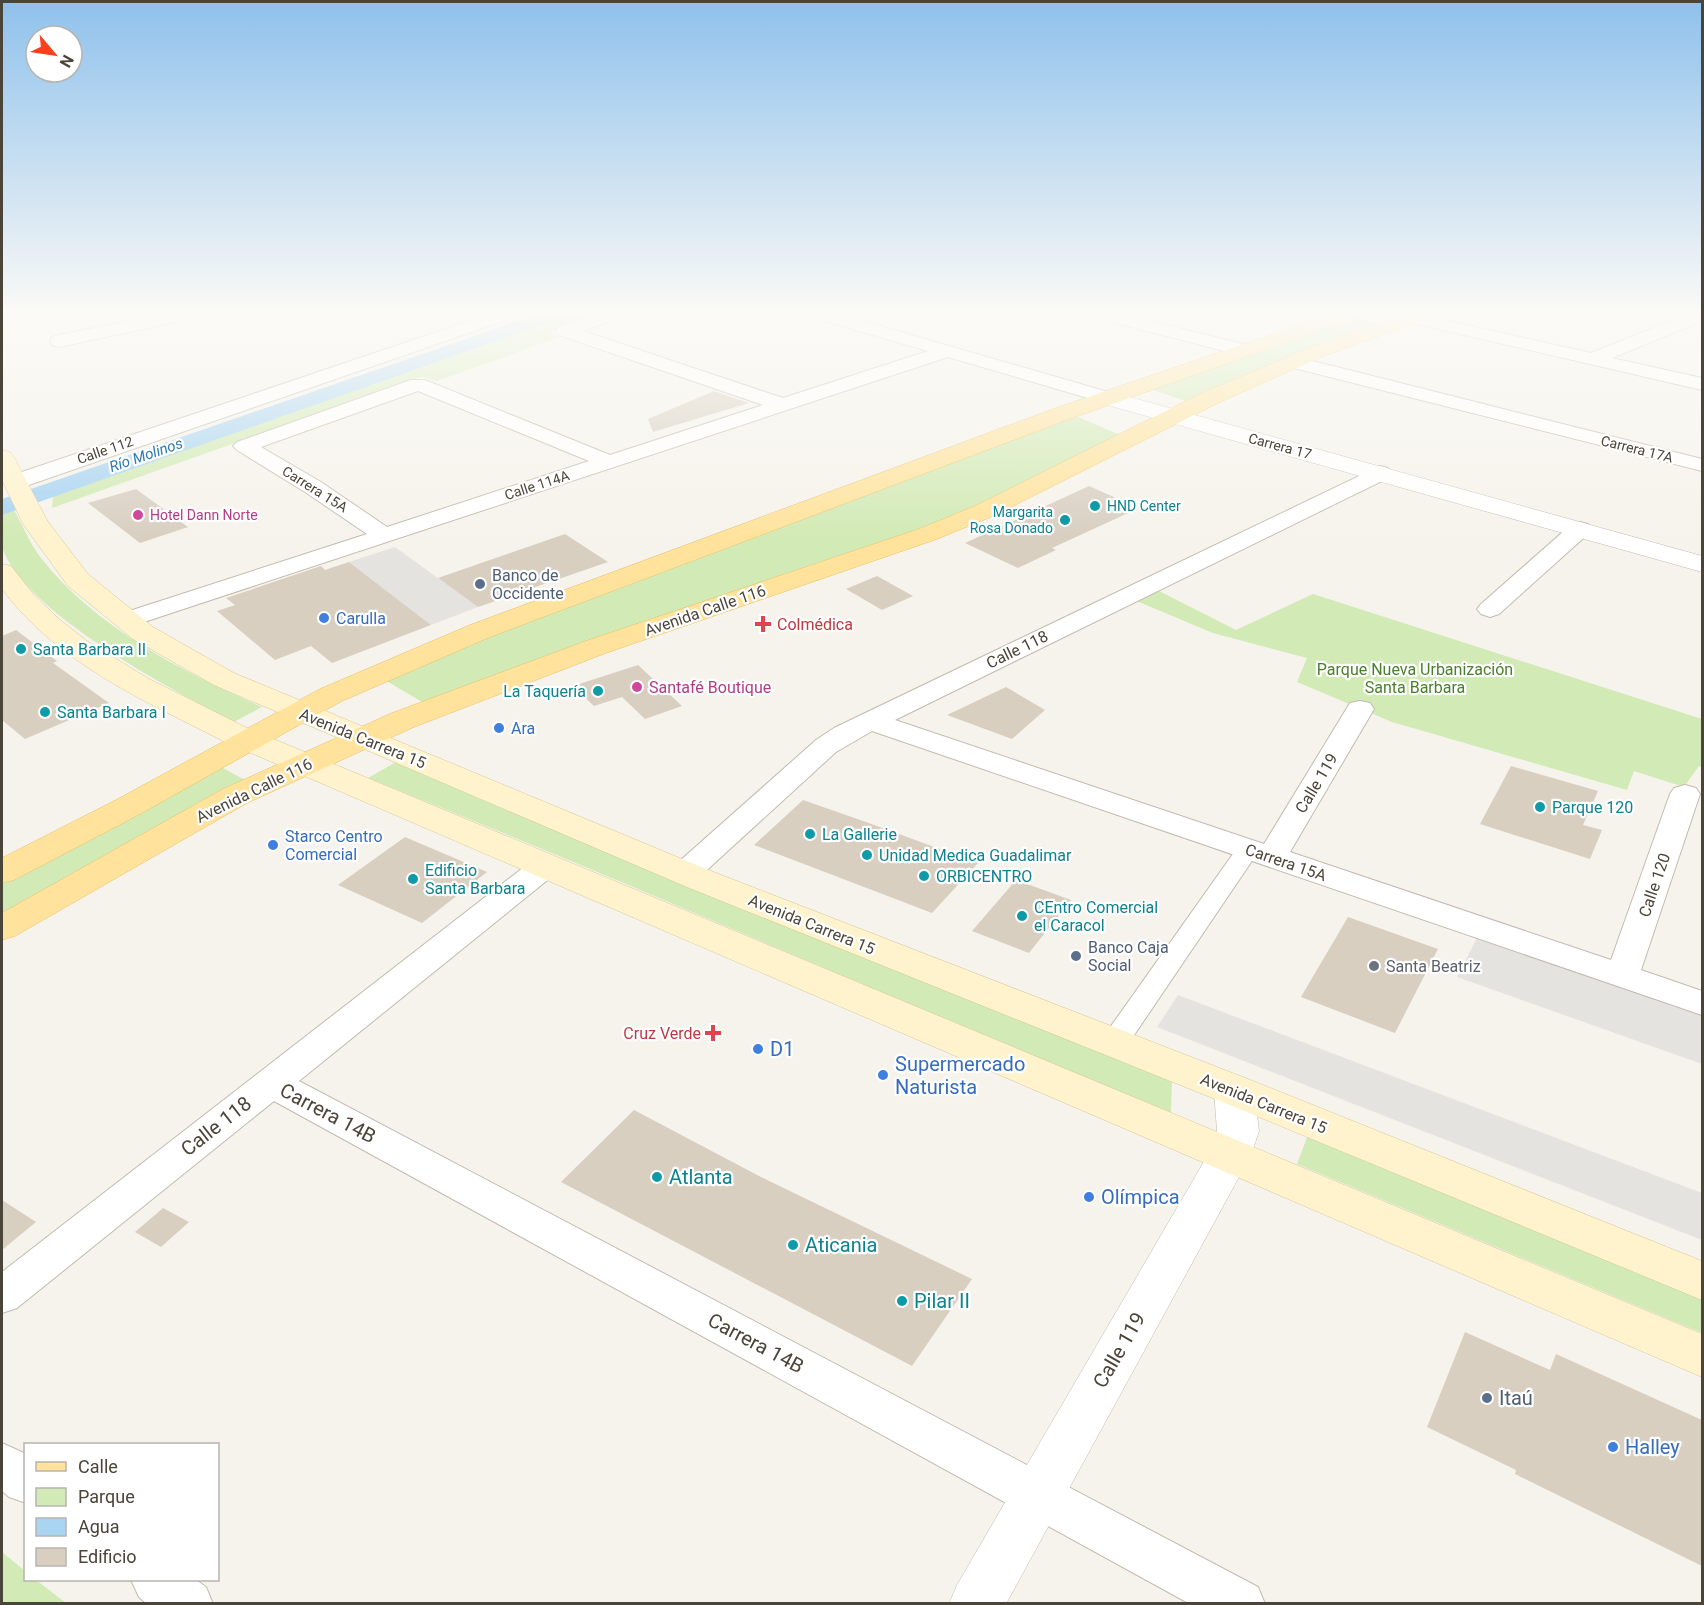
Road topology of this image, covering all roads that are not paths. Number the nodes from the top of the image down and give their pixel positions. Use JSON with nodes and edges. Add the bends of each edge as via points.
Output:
{"nodes":[{"id":1,"x":281,"y":390,"type":"edge"},
{"id":2,"x":401,"y":390,"type":"edge"},
{"id":3,"x":433,"y":390,"type":"edge"},
{"id":4,"x":739,"y":390,"type":"edge"},
{"id":5,"x":829,"y":390,"type":"edge"},
{"id":6,"x":1080,"y":390,"type":"edge"},
{"id":7,"x":1131,"y":390,"type":"edge"},
{"id":8,"x":1230,"y":390,"type":"edge"},
{"id":9,"x":1404,"y":390,"type":"edge"},
{"id":10,"x":1108,"y":398,"type":"junction"},
{"id":11,"x":783,"y":405,"type":"junction"},
{"id":12,"x":1172,"y":416,"type":"junction"},
{"id":13,"x":2,"y":458,"type":"edge"},
{"id":14,"x":610,"y":462,"type":"junction"},
{"id":15,"x":1702,"y":465,"type":"edge"},
{"id":16,"x":1380,"y":473,"type":"junction"},
{"id":17,"x":17,"y":487,"type":"junction"},
{"id":18,"x":1580,"y":529,"type":"junction"},
{"id":19,"x":384,"y":535,"type":"junction"},
{"id":20,"x":1702,"y":564,"type":"edge"},
{"id":21,"x":2,"y":572,"type":"edge"},
{"id":22,"x":1490,"y":609,"type":"dead end"},
{"id":23,"x":126,"y":620,"type":"junction"},
{"id":24,"x":1360,"y":709,"type":"dead end"},
{"id":25,"x":299,"y":712,"type":"junction"},
{"id":26,"x":870,"y":721,"type":"junction"},
{"id":27,"x":364,"y":737,"type":"junction"},
{"id":28,"x":249,"y":740,"type":"junction"},
{"id":29,"x":304,"y":764,"type":"junction"},
{"id":30,"x":1685,"y":794,"type":"dead end"},
{"id":31,"x":1260,"y":853,"type":"junction"},
{"id":32,"x":544,"y":867,"type":"junction"},
{"id":33,"x":2,"y":872,"type":"edge"},
{"id":34,"x":685,"y":873,"type":"junction"},
{"id":35,"x":2,"y":928,"type":"edge"},
{"id":36,"x":1622,"y":976,"type":"junction"},
{"id":37,"x":1702,"y":1003,"type":"edge"},
{"id":38,"x":1113,"y":1043,"type":"junction"},
{"id":39,"x":272,"y":1083,"type":"junction"},
{"id":40,"x":1234,"y":1090,"type":"junction"},
{"id":41,"x":1230,"y":1155,"type":"junction"},
{"id":42,"x":1702,"y":1281,"type":"edge"},
{"id":43,"x":2,"y":1296,"type":"edge"},
{"id":44,"x":1702,"y":1356,"type":"edge"},
{"id":45,"x":2,"y":1464,"type":"edge"},
{"id":46,"x":24,"y":1480,"type":"edge"},
{"id":47,"x":1037,"y":1495,"type":"junction"},
{"id":48,"x":157,"y":1581,"type":"edge"},
{"id":49,"x":188,"y":1604,"type":"edge"},
{"id":50,"x":976,"y":1604,"type":"edge"},
{"id":51,"x":1240,"y":1604,"type":"edge"}],
"edges":[{"from":1,"to":17,"type":"street","name":"Calle 112"},
{"from":2,"to":19,"type":"street","name":"Carrera 15A","via":[[244,446]]},
{"from":3,"to":14,"type":"street","name":"Carrera 15A"},
{"from":4,"to":11,"type":"street"},
{"from":5,"to":11,"type":"street","name":"Calle 114A"},
{"from":6,"to":10,"type":"street","name":"Carrera 17"},
{"from":7,"to":10,"type":"main road"},
{"from":8,"to":12,"type":"main road","name":"Avenida Calle 116"},
{"from":9,"to":15,"type":"street","name":"Carrera 17A"},
{"from":10,"to":12,"type":"street","name":"Carrera 17"},
{"from":10,"to":25,"type":"main road","via":[[524,614],[345,688]]},
{"from":11,"to":14,"type":"street","name":"Calle 114A"},
{"from":12,"to":16,"type":"street","name":"Carrera 17"},
{"from":12,"to":27,"type":"main road","name":"Avenida Calle 116","via":[[984,511],[928,534],[596,647]]},
{"from":13,"to":17,"type":"main road","name":"Avenida Carrera 15"},
{"from":14,"to":19,"type":"street","name":"Calle 114A"},
{"from":16,"to":18,"type":"street","name":"Carrera 17"},
{"from":16,"to":26,"type":"street","name":"Calle 118"},
{"from":17,"to":23,"type":"main road","name":"Avenida Carrera 15","via":[[50,546],[78,580]]},
{"from":18,"to":20,"type":"street","name":"Carrera 17"},
{"from":18,"to":22,"type":"street"},
{"from":19,"to":23,"type":"street","name":"Calle 114A"},
{"from":21,"to":28,"type":"main road","via":[[26,605],[75,646],[122,677]]},
{"from":23,"to":25,"type":"main road","name":"Avenida Carrera 15","via":[[196,665]]},
{"from":24,"to":31,"type":"street","name":"Calle 119"},
{"from":25,"to":27,"type":"main road","name":"Avenida Carrera 15"},
{"from":25,"to":28,"type":"main road"},
{"from":26,"to":31,"type":"street","name":"Carrera 15A"},
{"from":26,"to":34,"type":"street","name":"Calle 118","via":[[826,746]]},
{"from":27,"to":29,"type":"main road","name":"Avenida Calle 116"},
{"from":27,"to":34,"type":"main road","name":"Avenida Carrera 15"},
{"from":28,"to":29,"type":"main road"},
{"from":28,"to":33,"type":"main road"},
{"from":29,"to":32,"type":"main road"},
{"from":29,"to":35,"type":"main road","name":"Avenida Calle 116","via":[[235,796]]},
{"from":30,"to":36,"type":"street","name":"Calle 120"},
{"from":31,"to":36,"type":"street","name":"Carrera 15A"},
{"from":31,"to":38,"type":"street"},
{"from":32,"to":39,"type":"street","name":"Calle 118"},
{"from":32,"to":41,"type":"main road"},
{"from":34,"to":38,"type":"main road","name":"Avenida Carrera 15"},
{"from":36,"to":37,"type":"street","name":"Carrera 15A"},
{"from":38,"to":40,"type":"main road","name":"Avenida Carrera 15"},
{"from":39,"to":43,"type":"street","name":"Calle 118"},
{"from":39,"to":47,"type":"street","name":"Carrera 14B"},
{"from":40,"to":41,"type":"street","name":"Calle 119","via":[[1238,1131]]},
{"from":40,"to":42,"type":"main road","name":"Avenida Carrera 15"},
{"from":41,"to":44,"type":"main road"},
{"from":41,"to":47,"type":"street","name":"Calle 119"},
{"from":45,"to":46,"type":"street"},
{"from":47,"to":50,"type":"street","name":"Calle 119"},
{"from":47,"to":51,"type":"street","name":"Carrera 14B"},
{"from":48,"to":49,"type":"street"}]}
